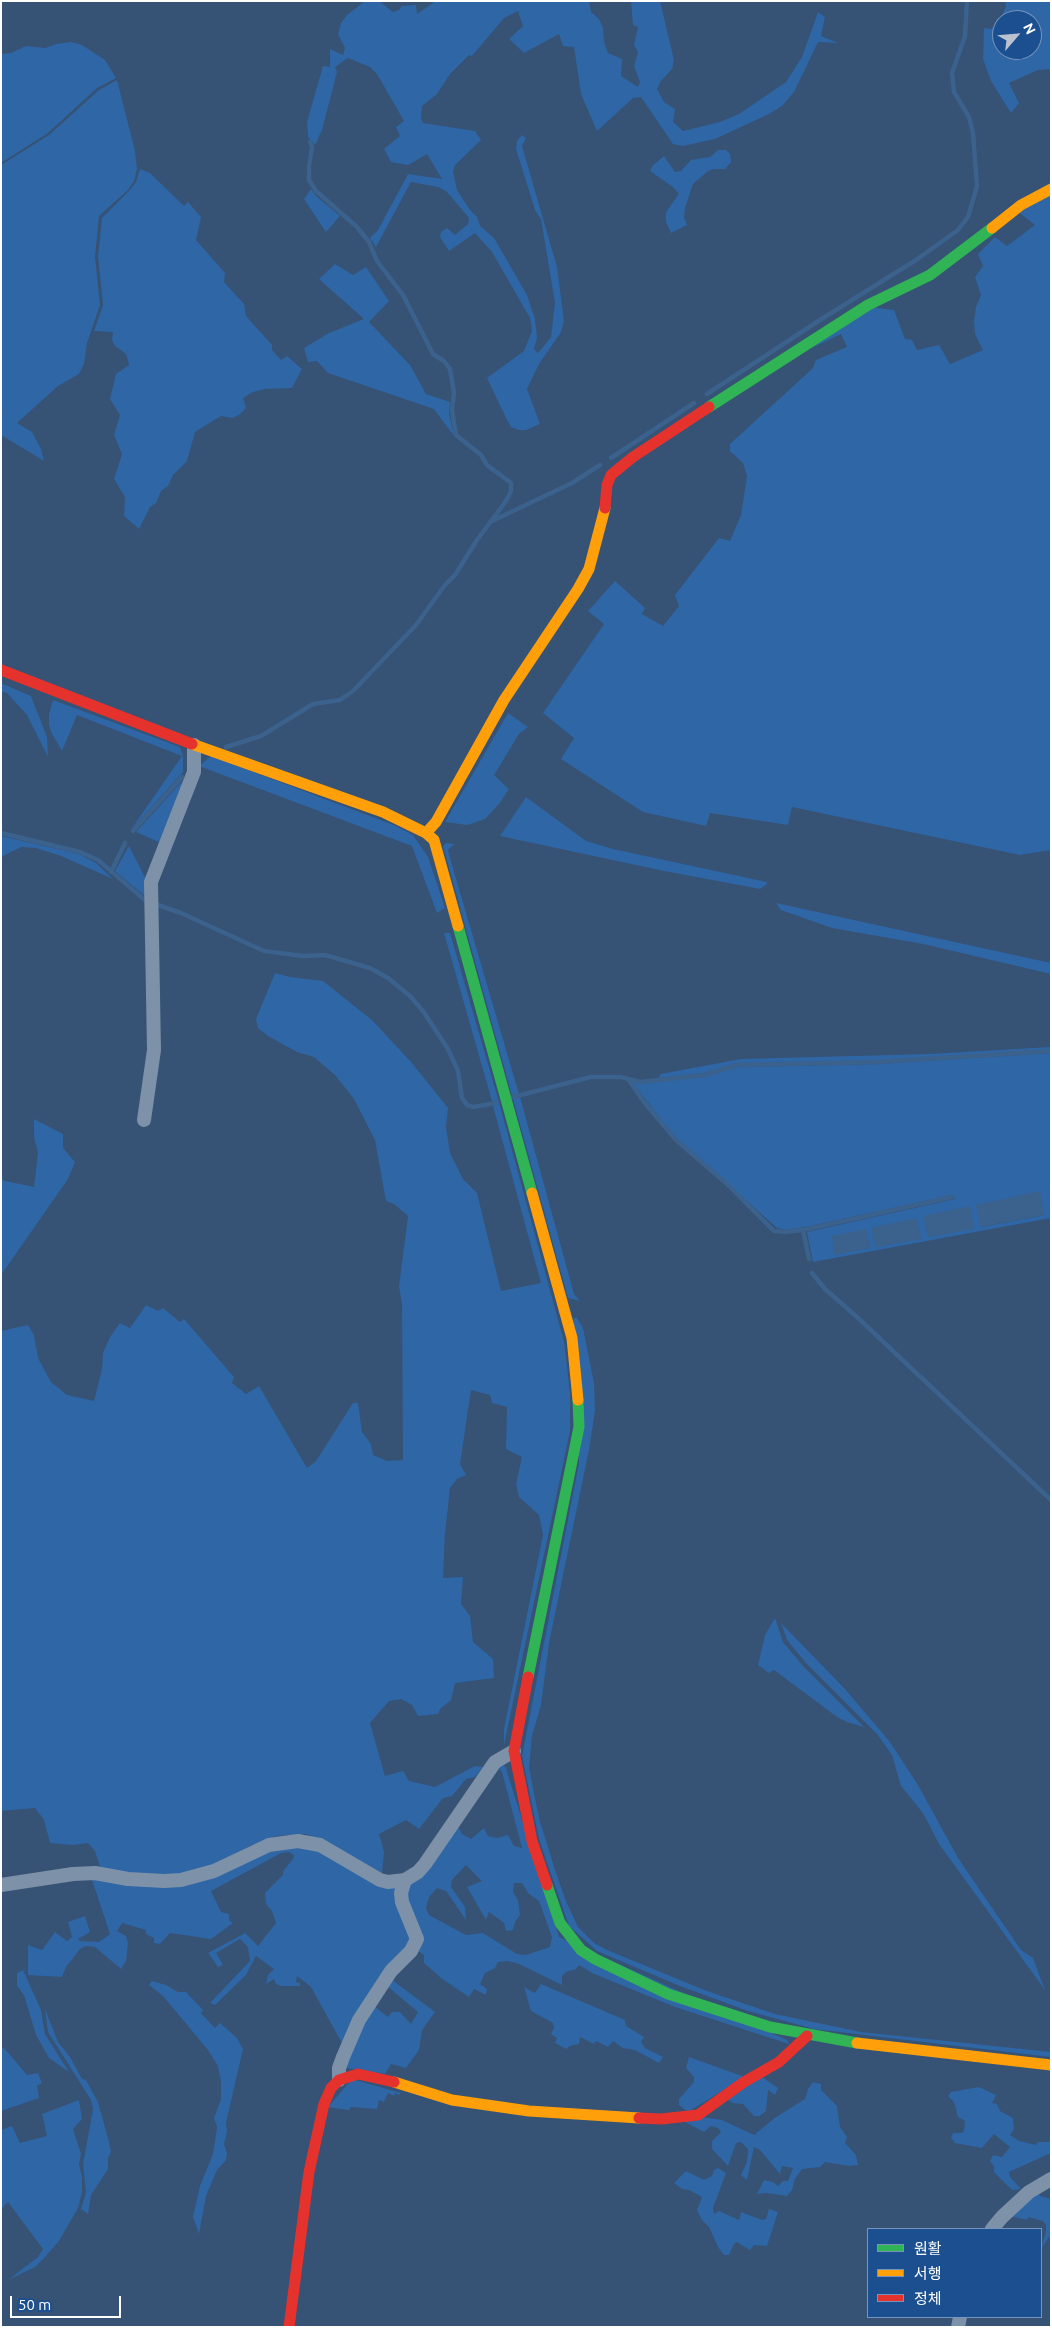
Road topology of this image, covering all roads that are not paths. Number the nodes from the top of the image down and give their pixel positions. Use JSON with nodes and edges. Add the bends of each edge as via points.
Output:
{"nodes":[{"id":1,"x":1051,"y":189,"type":"edge"},
{"id":2,"x":1,"y":670,"type":"edge"},
{"id":3,"x":194,"y":745,"type":"junction"},
{"id":4,"x":426,"y":833,"type":"junction"},
{"id":5,"x":144,"y":1120,"type":"dead end"},
{"id":6,"x":514,"y":1751,"type":"junction"},
{"id":7,"x":405,"y":1880,"type":"junction"},
{"id":8,"x":1,"y":1885,"type":"edge"},
{"id":9,"x":807,"y":2036,"type":"junction"},
{"id":10,"x":1051,"y":2064,"type":"edge"},
{"id":11,"x":339,"y":2080,"type":"junction"},
{"id":12,"x":1051,"y":2179,"type":"edge"},
{"id":13,"x":993,"y":2228,"type":"edge"},
{"id":14,"x":290,"y":2327,"type":"edge"}],
"edges":[{"from":1,"to":4,"type":"main road","via":[[1021,204],[930,275],[868,305],[807,343],[633,457],[611,475],[605,514],[590,569],[504,700],[436,822]]},
{"from":2,"to":3,"type":"main road"},
{"from":3,"to":4,"type":"main road","via":[[382,812]]},
{"from":3,"to":5,"type":"street","via":[[194,772],[152,882],[154,1050]]},
{"from":4,"to":6,"type":"main road","via":[[434,840],[444,875],[564,1307],[576,1368],[579,1427]]},
{"from":6,"to":7,"type":"street","via":[[496,1762],[425,1864]]},
{"from":6,"to":9,"type":"main road","via":[[526,1817],[550,1898],[560,1923],[581,1950],[611,1968],[668,1994]]},
{"from":7,"to":8,"type":"street","via":[[380,1880],[320,1845],[298,1841],[269,1845],[214,1871],[181,1880],[73,1874]]},
{"from":7,"to":11,"type":"street","via":[[402,1902],[417,1939],[411,1951],[391,1971],[360,2020],[339,2068]]},
{"from":9,"to":10,"type":"main road"},
{"from":9,"to":11,"type":"main road","via":[[779,2062],[744,2082],[709,2109],[698,2115],[661,2119],[529,2111],[452,2100],[369,2075],[353,2075]]},
{"from":11,"to":14,"type":"main road","via":[[330,2088],[324,2104],[309,2172]]},
{"from":12,"to":13,"type":"street","via":[[1029,2192]]}]}
